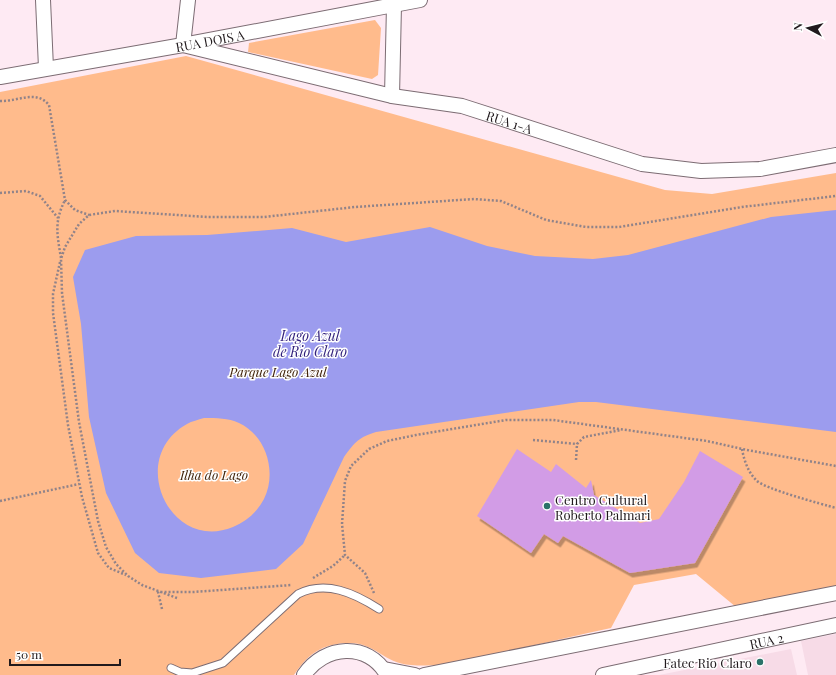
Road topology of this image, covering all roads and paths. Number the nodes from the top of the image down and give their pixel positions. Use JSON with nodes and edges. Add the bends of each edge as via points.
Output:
{"nodes":[{"id":1,"x":43,"y":0,"type":"edge"},
{"id":2,"x":188,"y":0,"type":"edge"},
{"id":3,"x":420,"y":0,"type":"edge"},
{"id":4,"x":394,"y":5,"type":"junction"},
{"id":5,"x":183,"y":45,"type":"junction"},
{"id":6,"x":46,"y":68,"type":"junction"},
{"id":7,"x":0,"y":77,"type":"edge"},
{"id":8,"x":392,"y":96,"type":"junction"},
{"id":9,"x":0,"y":102,"type":"edge"},
{"id":10,"x":836,"y":155,"type":"edge"},
{"id":11,"x":0,"y":193,"type":"edge"},
{"id":12,"x":836,"y":196,"type":"edge"},
{"id":13,"x":66,"y":200,"type":"junction"},
{"id":14,"x":89,"y":215,"type":"junction"},
{"id":15,"x":58,"y":218,"type":"junction"},
{"id":16,"x":61,"y":259,"type":"junction"},
{"id":17,"x":623,"y":430,"type":"junction"},
{"id":18,"x":533,"y":440,"type":"dead end"},
{"id":19,"x":577,"y":444,"type":"junction"},
{"id":20,"x":742,"y":449,"type":"junction"},
{"id":21,"x":576,"y":460,"type":"dead end"},
{"id":22,"x":836,"y":466,"type":"edge"},
{"id":23,"x":79,"y":484,"type":"junction"},
{"id":24,"x":0,"y":500,"type":"edge"},
{"id":25,"x":836,"y":508,"type":"edge"},
{"id":26,"x":345,"y":555,"type":"junction"},
{"id":27,"x":128,"y":576,"type":"junction"},
{"id":28,"x":310,"y":580,"type":"dead end"},
{"id":29,"x":295,"y":585,"type":"dead end"},
{"id":30,"x":158,"y":592,"type":"junction"},
{"id":31,"x":836,"y":593,"type":"edge"},
{"id":32,"x":177,"y":598,"type":"dead end"},
{"id":33,"x":162,"y":609,"type":"dead end"},
{"id":34,"x":379,"y":609,"type":"joint"},
{"id":35,"x":836,"y":625,"type":"edge"},
{"id":36,"x":172,"y":668,"type":"dead end"},
{"id":37,"x":386,"y":672,"type":"edge"},
{"id":38,"x":304,"y":675,"type":"edge"},
{"id":39,"x":415,"y":675,"type":"edge"},
{"id":40,"x":424,"y":675,"type":"edge"},
{"id":41,"x":603,"y":675,"type":"edge"}],
"edges":[{"from":1,"to":6,"type":"street"},
{"from":2,"to":5,"type":"street"},
{"from":3,"to":4,"type":"street","name":"RUA DOIS A"},
{"from":4,"to":5,"type":"street","name":"RUA DOIS A"},
{"from":4,"to":8,"type":"street"},
{"from":5,"to":6,"type":"street","name":"RUA DOIS A"},
{"from":5,"to":8,"type":"street","name":"RUA 1-A"},
{"from":6,"to":7,"type":"street","name":"RUA DOIS A"},
{"from":8,"to":10,"type":"street","name":"RUA 1-A","via":[[462,106],[649,165],[702,171],[760,168]]},
{"from":9,"to":13,"type":"path","via":[[35,96],[44,99],[49,105]]},
{"from":11,"to":15,"type":"path","via":[[26,191],[40,196]]},
{"from":12,"to":14,"type":"path","via":[[742,207],[619,227],[586,227],[546,220],[501,201],[474,200],[354,207],[264,217],[208,217],[115,211]]},
{"from":13,"to":14,"type":"path","via":[[75,210]]},
{"from":13,"to":15,"type":"path"},
{"from":14,"to":16,"type":"path","via":[[73,233]]},
{"from":15,"to":16,"type":"path","via":[[56,228]]},
{"from":16,"to":23,"type":"path","via":[[53,294],[53,313],[68,425]]},
{"from":16,"to":27,"type":"path","via":[[63,309],[90,484],[106,547],[116,564]]},
{"from":17,"to":19,"type":"path","via":[[584,437]]},
{"from":17,"to":20,"type":"path","via":[[708,441]]},
{"from":17,"to":26,"type":"path","via":[[553,420],[506,420],[386,441],[369,450],[351,466],[345,481],[342,524]]},
{"from":18,"to":19,"type":"path"},
{"from":19,"to":21,"type":"path"},
{"from":20,"to":22,"type":"path"},
{"from":20,"to":25,"type":"path","via":[[744,461],[757,481]]},
{"from":23,"to":24,"type":"path"},
{"from":23,"to":27,"type":"path","via":[[98,553],[109,568]]},
{"from":26,"to":28,"type":"path"},
{"from":26,"to":34,"type":"path","via":[[365,573]]},
{"from":27,"to":30,"type":"path"},
{"from":29,"to":30,"type":"path"},
{"from":30,"to":32,"type":"path"},
{"from":30,"to":33,"type":"path"},
{"from":31,"to":40,"type":"street"},
{"from":34,"to":36,"type":"lane","via":[[351,593],[310,588],[298,594],[223,662],[192,673]]},
{"from":35,"to":41,"type":"street","name":"RUA 2"},
{"from":37,"to":38,"type":"street","via":[[368,656],[344,650],[321,658],[308,668]]},
{"from":37,"to":39,"type":"street"}]}
